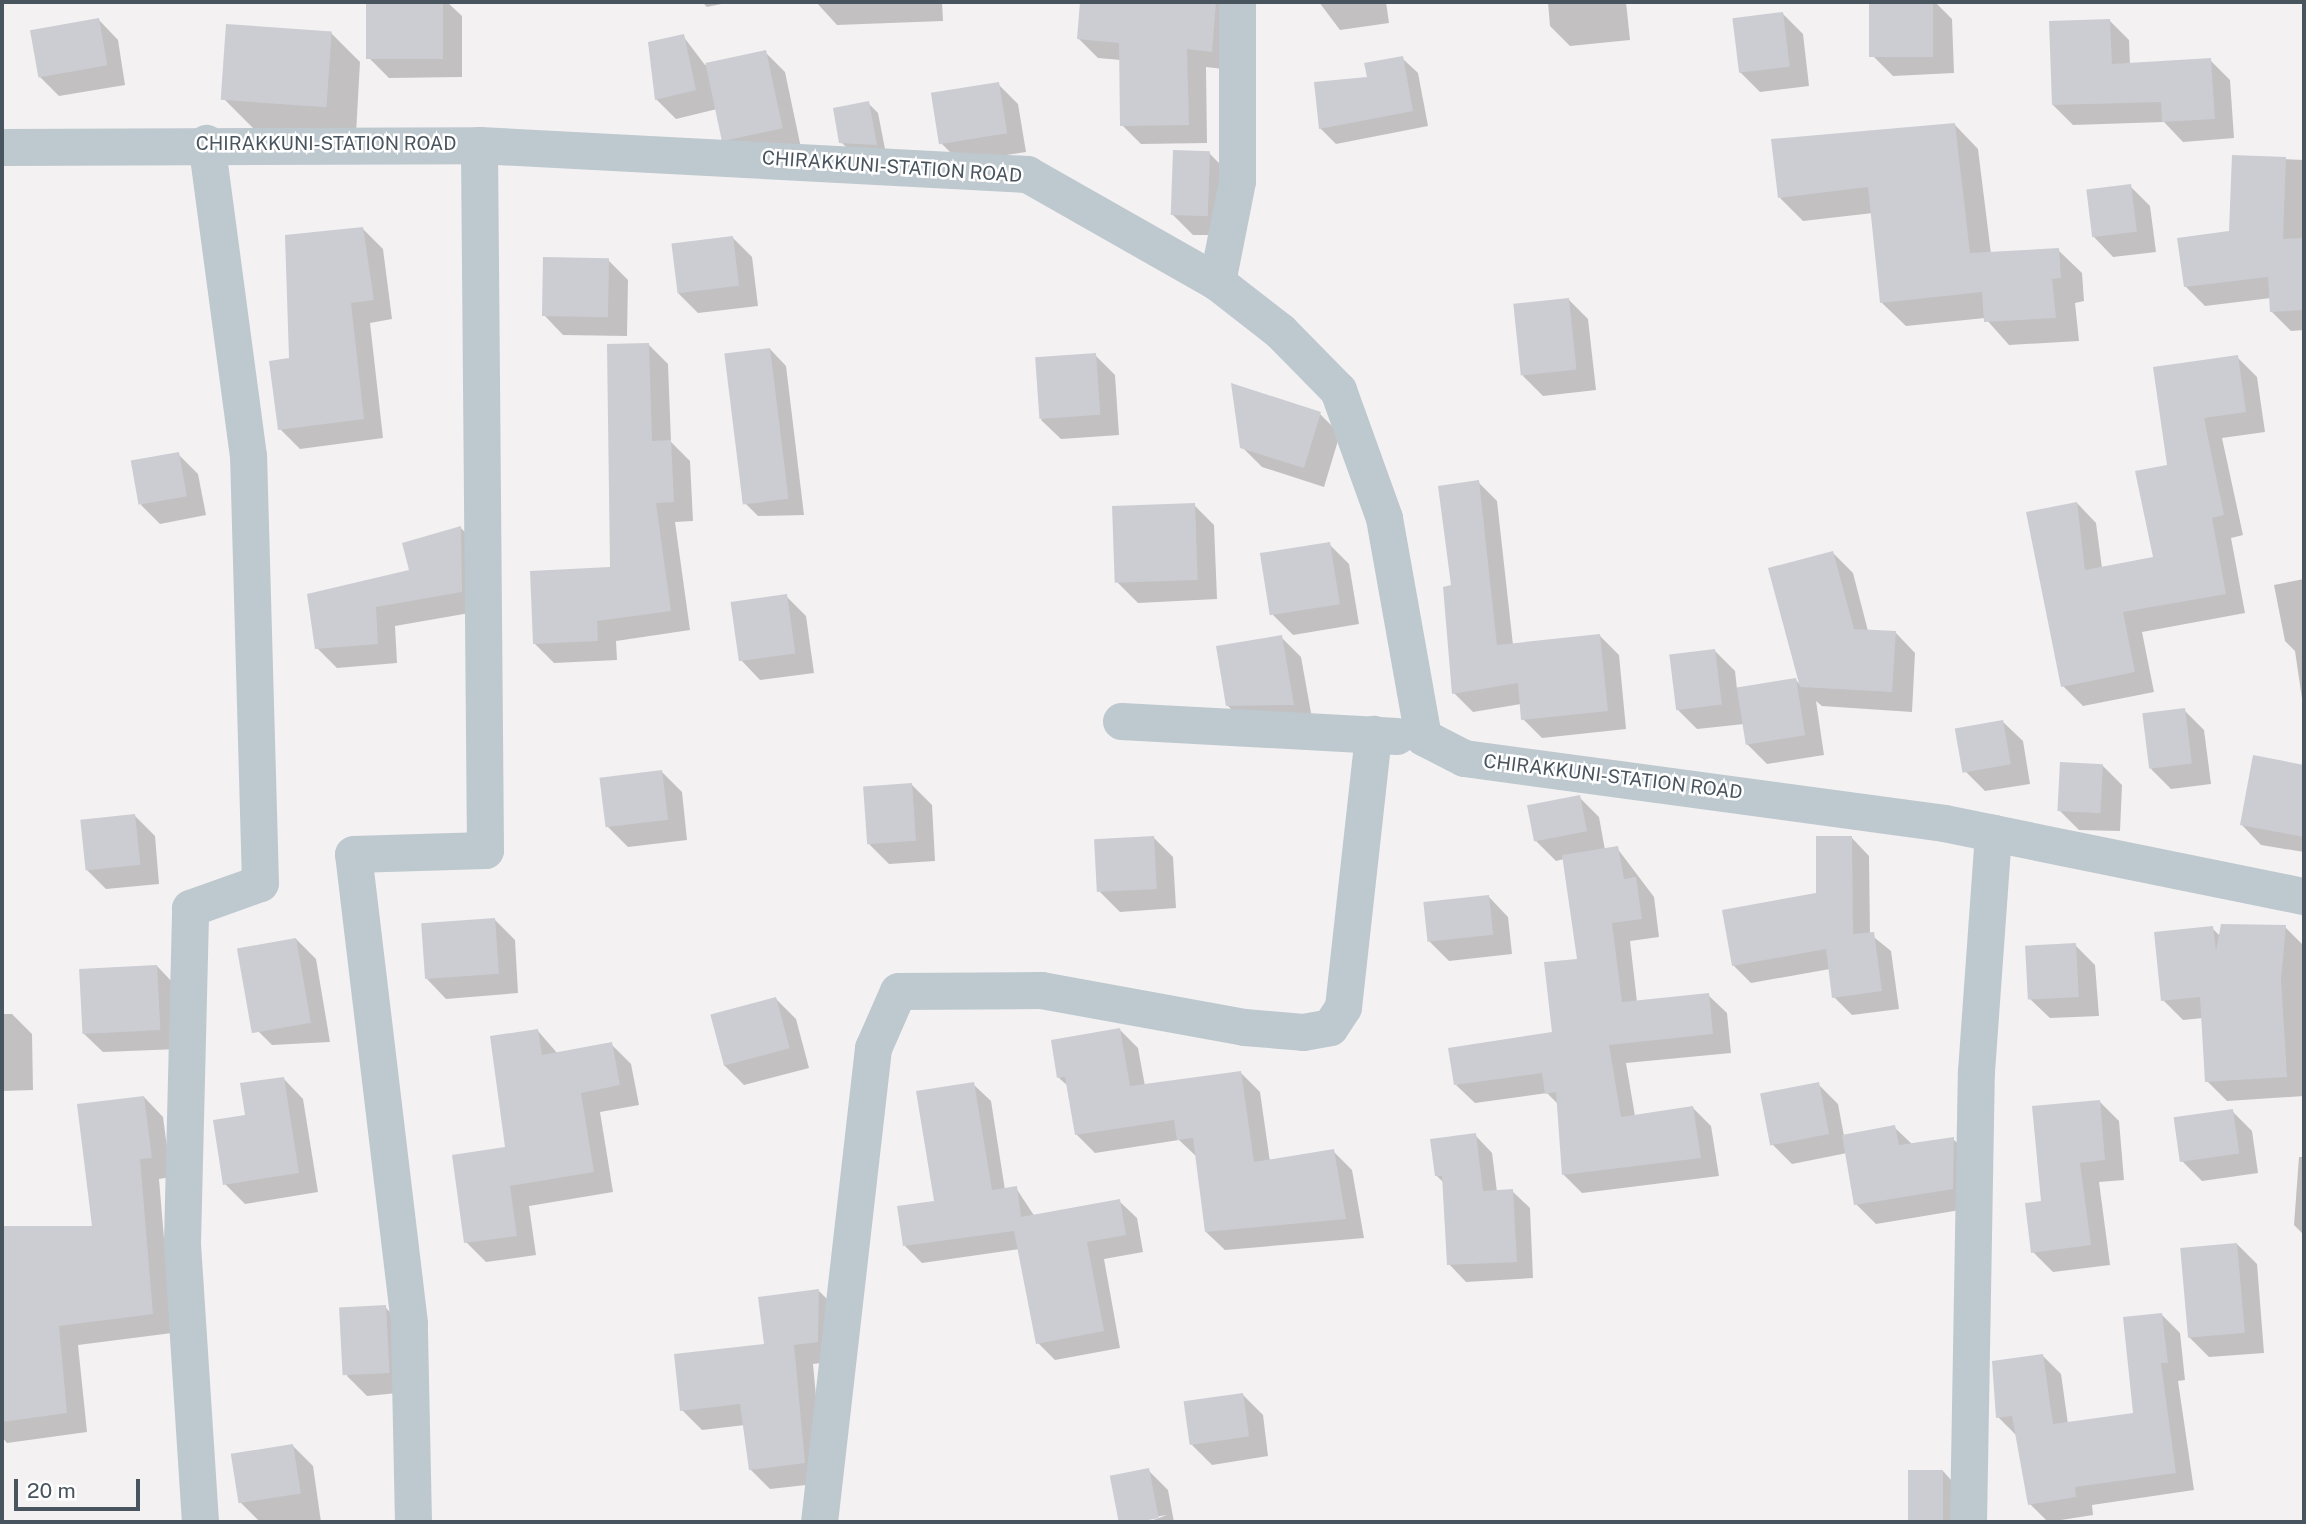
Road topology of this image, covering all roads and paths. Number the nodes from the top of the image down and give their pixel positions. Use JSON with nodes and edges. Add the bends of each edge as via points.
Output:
{"nodes":[{"id":1,"x":1237,"y":2,"type":"edge"},
{"id":2,"x":206,"y":143,"type":"junction"},
{"id":3,"x":479,"y":145,"type":"junction"},
{"id":4,"x":2,"y":147,"type":"edge"},
{"id":5,"x":1217,"y":282,"type":"junction"},
{"id":6,"x":1121,"y":721,"type":"dead end"},
{"id":7,"x":1373,"y":734,"type":"junction"},
{"id":8,"x":1423,"y":737,"type":"junction"},
{"id":9,"x":1993,"y":833,"type":"junction"},
{"id":10,"x":2279,"y":901,"type":"edge"},
{"id":11,"x":200,"y":1522,"type":"edge"},
{"id":12,"x":413,"y":1522,"type":"edge"},
{"id":13,"x":819,"y":1522,"type":"edge"},
{"id":14,"x":1968,"y":1522,"type":"edge"}],
"edges":[{"from":1,"to":5,"type":"street","via":[[1237,181]]},
{"from":2,"to":3,"type":"street","name":"CHIRAKKUNI-STATION ROAD"},
{"from":2,"to":4,"type":"street","name":"CHIRAKKUNI-STATION ROAD"},
{"from":2,"to":11,"type":"street","via":[[248,456],[260,883],[190,908],[182,1242]]},
{"from":3,"to":5,"type":"street","name":"CHIRAKKUNI-STATION ROAD","via":[[1027,174]]},
{"from":3,"to":12,"type":"street","via":[[485,850],[353,854],[409,1324]]},
{"from":5,"to":8,"type":"street","name":"CHIRAKKUNI-STATION ROAD","via":[[1280,331],[1338,390],[1384,518]]},
{"from":6,"to":7,"type":"street"},
{"from":7,"to":8,"type":"street"},
{"from":7,"to":13,"type":"street","via":[[1343,1007],[1330,1027],[1303,1032],[1244,1027],[1041,990],[898,991],[873,1048]]},
{"from":8,"to":9,"type":"street","name":"CHIRAKKUNI-STATION ROAD","via":[[1464,758]]},
{"from":9,"to":10,"type":"street","name":"CHIRAKKUNI-STATION ROAD"},
{"from":9,"to":14,"type":"street","via":[[1976,1071]]}]}
